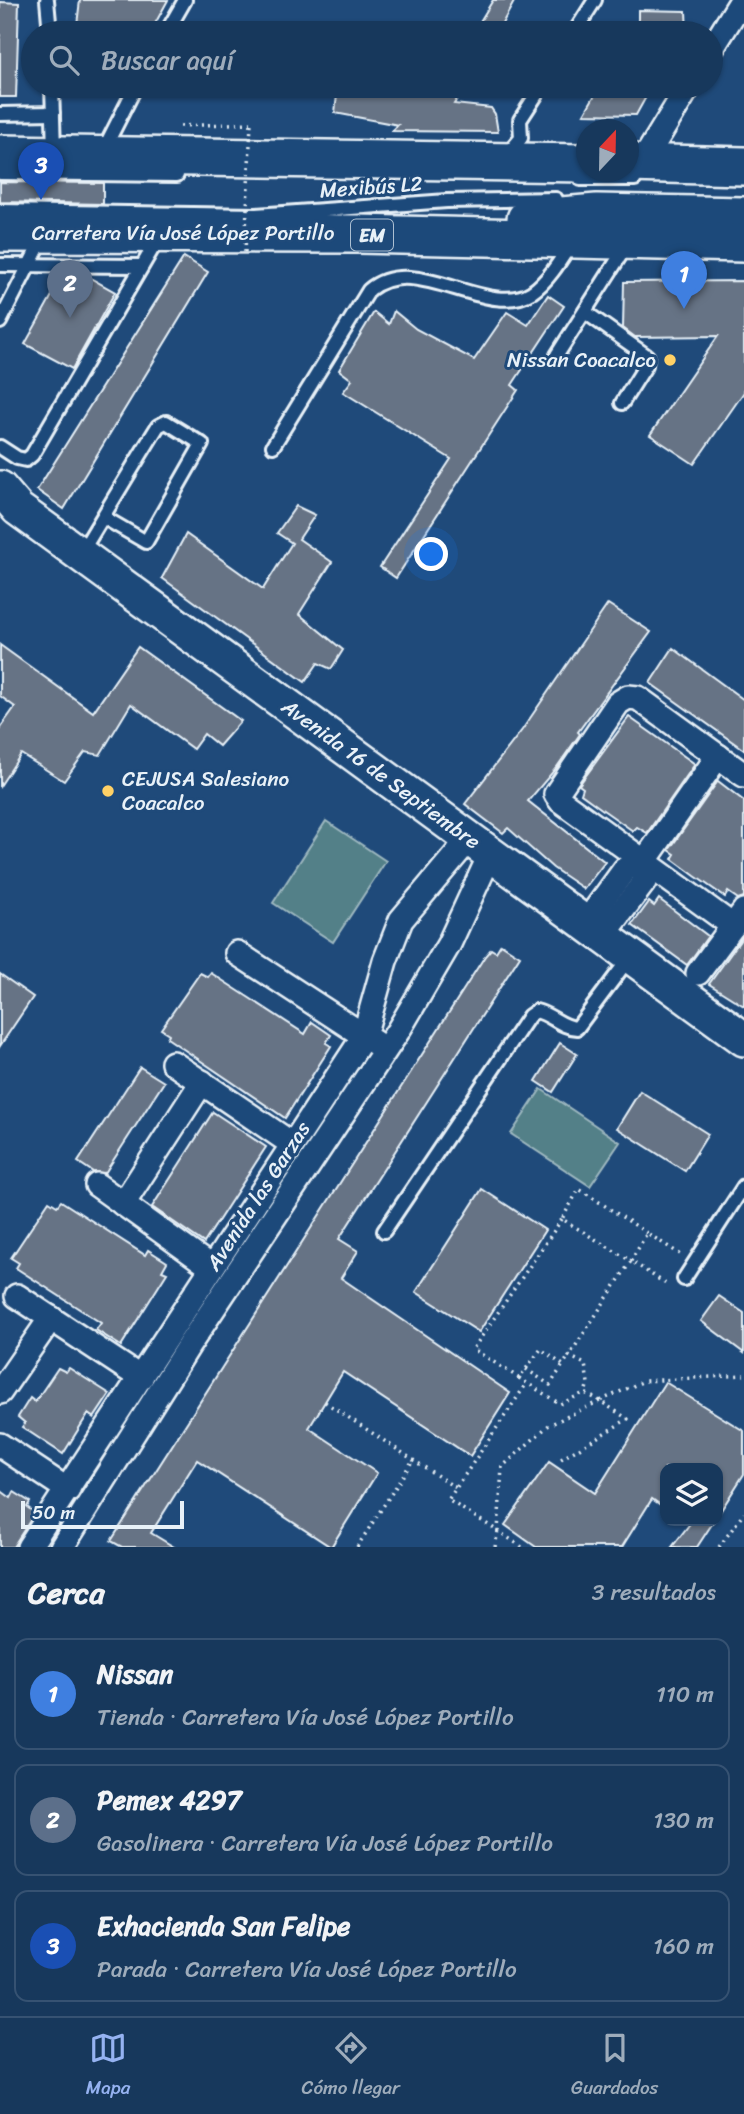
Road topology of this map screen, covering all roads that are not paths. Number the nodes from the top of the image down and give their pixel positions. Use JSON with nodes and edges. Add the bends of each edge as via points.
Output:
{"nodes":[{"id":1,"x":47,"y":0,"type":"edge"},
{"id":2,"x":186,"y":0,"type":"edge"},
{"id":3,"x":595,"y":0,"type":"edge"},
{"id":4,"x":742,"y":0,"type":"edge"},
{"id":5,"x":49,"y":21,"type":"edge"},
{"id":6,"x":173,"y":21,"type":"edge"},
{"id":7,"x":582,"y":21,"type":"edge"},
{"id":8,"x":723,"y":31,"type":"edge"},
{"id":9,"x":52,"y":98,"type":"edge"},
{"id":10,"x":130,"y":98,"type":"edge"},
{"id":11,"x":534,"y":98,"type":"edge"},
{"id":12,"x":682,"y":98,"type":"edge"},
{"id":13,"x":53,"y":113,"type":"junction"},
{"id":14,"x":0,"y":114,"type":"edge"},
{"id":15,"x":0,"y":154,"type":"edge"},
{"id":16,"x":54,"y":155,"type":"junction"},
{"id":17,"x":100,"y":157,"type":"junction"},
{"id":18,"x":502,"y":163,"type":"junction"},
{"id":19,"x":744,"y":166,"type":"edge"},
{"id":20,"x":639,"y":169,"type":"edge"},
{"id":21,"x":576,"y":171,"type":"edge"},
{"id":22,"x":0,"y":173,"type":"edge"},
{"id":23,"x":193,"y":175,"type":"dead end"},
{"id":24,"x":564,"y":199,"type":"dead end"},
{"id":25,"x":0,"y":211,"type":"edge"},
{"id":26,"x":744,"y":216,"type":"edge"},
{"id":27,"x":0,"y":233,"type":"edge"},
{"id":28,"x":161,"y":233,"type":"junction"},
{"id":29,"x":358,"y":234,"type":"junction"},
{"id":30,"x":573,"y":240,"type":"junction"},
{"id":31,"x":629,"y":241,"type":"junction"},
{"id":32,"x":744,"y":243,"type":"edge"},
{"id":33,"x":39,"y":248,"type":"junction"},
{"id":34,"x":0,"y":265,"type":"edge"},
{"id":35,"x":142,"y":266,"type":"junction"},
{"id":36,"x":585,"y":312,"type":"junction"},
{"id":37,"x":0,"y":322,"type":"edge"},
{"id":38,"x":557,"y":355,"type":"dead end"},
{"id":39,"x":622,"y":403,"type":"dead end"},
{"id":40,"x":273,"y":446,"type":"dead end"},
{"id":41,"x":0,"y":447,"type":"edge"},
{"id":42,"x":6,"y":500,"type":"edge"},
{"id":43,"x":103,"y":517,"type":"junction"},
{"id":44,"x":80,"y":555,"type":"junction"},
{"id":45,"x":718,"y":756,"type":"junction"},
{"id":46,"x":744,"y":775,"type":"edge"},
{"id":47,"x":480,"y":847,"type":"junction"},
{"id":48,"x":644,"y":862,"type":"junction"},
{"id":49,"x":738,"y":918,"type":"edge"},
{"id":50,"x":594,"y":930,"type":"junction"},
{"id":51,"x":237,"y":953,"type":"dead end"},
{"id":52,"x":630,"y":957,"type":"junction"},
{"id":53,"x":698,"y":972,"type":"dead end"},
{"id":54,"x":364,"y":1035,"type":"junction"},
{"id":55,"x":744,"y":1039,"type":"edge"},
{"id":56,"x":386,"y":1050,"type":"junction"},
{"id":57,"x":173,"y":1063,"type":"dead end"},
{"id":58,"x":202,"y":1082,"type":"junction"},
{"id":59,"x":292,"y":1144,"type":"junction"},
{"id":60,"x":97,"y":1185,"type":"dead end"},
{"id":61,"x":744,"y":1186,"type":"edge"},
{"id":62,"x":123,"y":1204,"type":"junction"},
{"id":63,"x":384,"y":1231,"type":"dead end"},
{"id":64,"x":211,"y":1267,"type":"junction"},
{"id":65,"x":680,"y":1278,"type":"road end"},
{"id":66,"x":17,"y":1296,"type":"dead end"},
{"id":67,"x":51,"y":1318,"type":"junction"},
{"id":68,"x":180,"y":1340,"type":"junction"},
{"id":69,"x":141,"y":1378,"type":"junction"},
{"id":70,"x":0,"y":1392,"type":"edge"},
{"id":71,"x":0,"y":1445,"type":"edge"},
{"id":72,"x":68,"y":1490,"type":"junction"},
{"id":73,"x":29,"y":1547,"type":"edge"},
{"id":74,"x":62,"y":1547,"type":"edge"}],
"edges":[{"from":1,"to":5,"type":"lane"},
{"from":2,"to":6,"type":"lane"},
{"from":3,"to":7,"type":"lane"},
{"from":4,"to":8,"type":"street"},
{"from":9,"to":13,"type":"lane"},
{"from":10,"to":17,"type":"lane"},
{"from":11,"to":18,"type":"lane","via":[[520,120],[521,138]]},
{"from":12,"to":20,"type":"street"},
{"from":13,"to":14,"type":"lane"},
{"from":13,"to":16,"type":"lane"},
{"from":15,"to":16,"type":"main road"},
{"from":16,"to":17,"type":"main road"},
{"from":17,"to":18,"type":"main road"},
{"from":18,"to":21,"type":"main road"},
{"from":19,"to":20,"type":"main road"},
{"from":22,"to":23,"type":"lane"},
{"from":24,"to":25,"type":"lane","name":"Mexibús L2","via":[[447,201],[256,215]]},
{"from":26,"to":29,"type":"main road","via":[[597,213]]},
{"from":27,"to":33,"type":"main road","name":"Carretera Vía José López Portillo","number":"EM"},
{"from":28,"to":29,"type":"main road","name":"Carretera Vía José López Portillo","number":"EM"},
{"from":28,"to":33,"type":"main road","name":"Carretera Vía José López Portillo","number":"EM"},
{"from":28,"to":35,"type":"lane"},
{"from":29,"to":30,"type":"main road","name":"Carretera Vía José López Portillo","number":"EM"},
{"from":30,"to":31,"type":"main road","name":"Carretera Vía José López Portillo","number":"EM"},
{"from":30,"to":40,"type":"lane","via":[[533,291],[515,299],[444,283],[379,282],[369,290]]},
{"from":31,"to":32,"type":"main road","name":"Carretera Vía José López Portillo","number":"EM"},
{"from":31,"to":36,"type":"lane"},
{"from":33,"to":34,"type":"lane"},
{"from":33,"to":35,"type":"lane"},
{"from":33,"to":37,"type":"lane"},
{"from":35,"to":41,"type":"lane","via":[[32,455],[26,460],[17,458]]},
{"from":36,"to":38,"type":"lane"},
{"from":36,"to":39,"type":"lane","via":[[647,356]]},
{"from":42,"to":44,"type":"main road","name":"Avenida 16 de Septiembre"},
{"from":43,"to":43,"type":"lane","via":[[146,542],[202,444],[162,422]]},
{"from":43,"to":44,"type":"lane"},
{"from":44,"to":47,"type":"main road","name":"Avenida 16 de Septiembre"},
{"from":45,"to":46,"type":"street"},
{"from":45,"to":48,"type":"street"},
{"from":45,"to":48,"type":"street","via":[[638,698],[628,697],[618,703],[557,789],[561,801]]},
{"from":47,"to":50,"type":"main road","name":"Avenida 16 de Septiembre"},
{"from":47,"to":54,"type":"street","name":"Avenida las Garzas","via":[[401,920]]},
{"from":47,"to":56,"type":"street","name":"Avenida las Garzas","via":[[449,944]]},
{"from":48,"to":49,"type":"street"},
{"from":48,"to":50,"type":"street","via":[[643,882]]},
{"from":49,"to":53,"type":"street"},
{"from":50,"to":52,"type":"main road","name":"Avenida 16 de Septiembre"},
{"from":51,"to":54,"type":"street"},
{"from":52,"to":55,"type":"main road","name":"Avenida 16 de Septiembre"},
{"from":52,"to":63,"type":"lane","via":[[577,1028],[544,1012],[528,1016]]},
{"from":54,"to":56,"type":"street"},
{"from":54,"to":59,"type":"street","name":"Avenida las Garzas"},
{"from":56,"to":68,"type":"street","name":"Avenida las Garzas"},
{"from":57,"to":58,"type":"street"},
{"from":58,"to":59,"type":"street"},
{"from":58,"to":62,"type":"street"},
{"from":59,"to":64,"type":"street","name":"Avenida las Garzas"},
{"from":60,"to":62,"type":"street"},
{"from":61,"to":65,"type":"lane"},
{"from":62,"to":64,"type":"street"},
{"from":64,"to":68,"type":"street","name":"Avenida las Garzas"},
{"from":66,"to":67,"type":"street"},
{"from":67,"to":69,"type":"street"},
{"from":67,"to":70,"type":"street"},
{"from":68,"to":69,"type":"street","name":"Avenida las Garzas"},
{"from":68,"to":74,"type":"street","name":"Avenida las Garzas"},
{"from":69,"to":72,"type":"street","name":"Avenida las Garzas"},
{"from":71,"to":72,"type":"street"},
{"from":72,"to":73,"type":"street","name":"Avenida las Garzas"}]}
